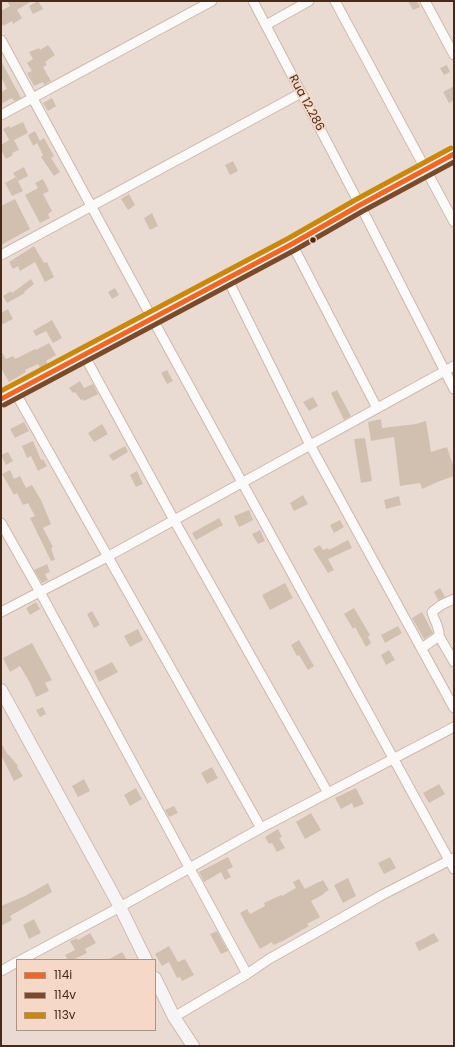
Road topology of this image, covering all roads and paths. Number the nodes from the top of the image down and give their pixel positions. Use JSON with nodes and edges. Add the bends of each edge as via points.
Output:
{"nodes":[{"id":1,"x":212,"y":1,"type":"edge"},
{"id":2,"x":252,"y":1,"type":"edge"},
{"id":3,"x":309,"y":1,"type":"edge"},
{"id":4,"x":335,"y":1,"type":"edge"},
{"id":5,"x":424,"y":1,"type":"edge"},
{"id":6,"x":266,"y":25,"type":"junction"},
{"id":7,"x":1,"y":40,"type":"edge"},
{"id":8,"x":454,"y":54,"type":"edge"},
{"id":9,"x":301,"y":93,"type":"junction"},
{"id":10,"x":32,"y":98,"type":"junction"},
{"id":11,"x":1,"y":115,"type":"edge"},
{"id":12,"x":454,"y":154,"type":"edge"},
{"id":13,"x":426,"y":170,"type":"junction"},
{"id":14,"x":360,"y":205,"type":"junction"},
{"id":15,"x":91,"y":206,"type":"junction"},
{"id":16,"x":454,"y":222,"type":"edge"},
{"id":17,"x":292,"y":244,"type":"junction"},
{"id":18,"x":1,"y":255,"type":"edge"},
{"id":19,"x":227,"y":278,"type":"junction"},
{"id":20,"x":152,"y":318,"type":"junction"},
{"id":21,"x":84,"y":355,"type":"junction"},
{"id":22,"x":454,"y":366,"type":"edge"},
{"id":23,"x":445,"y":371,"type":"junction"},
{"id":24,"x":454,"y":389,"type":"edge"},
{"id":25,"x":15,"y":392,"type":"junction"},
{"id":26,"x":1,"y":399,"type":"edge"},
{"id":27,"x":377,"y":408,"type":"junction"},
{"id":28,"x":310,"y":445,"type":"junction"},
{"id":29,"x":242,"y":482,"type":"junction"},
{"id":30,"x":174,"y":520,"type":"junction"},
{"id":31,"x":1,"y":523,"type":"edge"},
{"id":32,"x":107,"y":557,"type":"junction"},
{"id":33,"x":40,"y":592,"type":"junction"},
{"id":34,"x":454,"y":598,"type":"edge"},
{"id":35,"x":1,"y":612,"type":"edge"},
{"id":36,"x":439,"y":636,"type":"junction"},
{"id":37,"x":422,"y":648,"type":"junction"},
{"id":38,"x":454,"y":662,"type":"edge"},
{"id":39,"x":1,"y":690,"type":"edge"},
{"id":40,"x":454,"y":708,"type":"edge"},
{"id":41,"x":454,"y":727,"type":"edge"},
{"id":42,"x":393,"y":759,"type":"junction"},
{"id":43,"x":328,"y":793,"type":"junction"},
{"id":44,"x":261,"y":828,"type":"junction"},
{"id":45,"x":452,"y":859,"type":"edge"},
{"id":46,"x":189,"y":869,"type":"junction"},
{"id":47,"x":454,"y":869,"type":"edge"},
{"id":48,"x":120,"y":907,"type":"junction"},
{"id":49,"x":23,"y":959,"type":"edge"},
{"id":50,"x":146,"y":959,"type":"edge"},
{"id":51,"x":16,"y":963,"type":"edge"},
{"id":52,"x":1,"y":971,"type":"edge"},
{"id":53,"x":247,"y":974,"type":"junction"},
{"id":54,"x":156,"y":980,"type":"edge"},
{"id":55,"x":174,"y":1017,"type":"junction"},
{"id":56,"x":193,"y":1046,"type":"edge"}],
"edges":[{"from":1,"to":10,"type":"street"},
{"from":2,"to":6,"type":"street","name":"Rua 12.286"},
{"from":3,"to":6,"type":"street"},
{"from":4,"to":13,"type":"street"},
{"from":5,"to":8,"type":"street"},
{"from":6,"to":9,"type":"street","name":"Rua 12.286"},
{"from":7,"to":10,"type":"street"},
{"from":9,"to":14,"type":"street","name":"Rua 12.286"},
{"from":9,"to":15,"type":"street"},
{"from":10,"to":11,"type":"street"},
{"from":10,"to":15,"type":"street"},
{"from":12,"to":13,"type":"street"},
{"from":13,"to":14,"type":"street"},
{"from":13,"to":16,"type":"street"},
{"from":14,"to":17,"type":"street"},
{"from":14,"to":23,"type":"street","name":"Rua 12.286"},
{"from":15,"to":18,"type":"street"},
{"from":15,"to":20,"type":"street"},
{"from":17,"to":19,"type":"street"},
{"from":17,"to":27,"type":"street"},
{"from":19,"to":20,"type":"street"},
{"from":19,"to":28,"type":"street"},
{"from":20,"to":21,"type":"street"},
{"from":20,"to":29,"type":"street"},
{"from":21,"to":25,"type":"street"},
{"from":21,"to":30,"type":"street"},
{"from":22,"to":23,"type":"street"},
{"from":23,"to":24,"type":"street","name":"Rua 12.286"},
{"from":23,"to":27,"type":"street"},
{"from":25,"to":26,"type":"street"},
{"from":25,"to":32,"type":"street"},
{"from":27,"to":28,"type":"street"},
{"from":28,"to":29,"type":"street"},
{"from":28,"to":37,"type":"street"},
{"from":29,"to":30,"type":"street"},
{"from":29,"to":42,"type":"street"},
{"from":30,"to":32,"type":"street"},
{"from":30,"to":43,"type":"street"},
{"from":31,"to":33,"type":"street"},
{"from":32,"to":33,"type":"street"},
{"from":32,"to":44,"type":"street"},
{"from":33,"to":35,"type":"street"},
{"from":33,"to":46,"type":"street"},
{"from":34,"to":36,"type":"street","via":[[432,612],[440,631]]},
{"from":36,"to":37,"type":"street"},
{"from":36,"to":38,"type":"street"},
{"from":37,"to":40,"type":"street"},
{"from":39,"to":48,"type":"street"},
{"from":41,"to":42,"type":"street"},
{"from":42,"to":43,"type":"street"},
{"from":42,"to":45,"type":"street"},
{"from":43,"to":44,"type":"street"},
{"from":44,"to":46,"type":"street"},
{"from":45,"to":47,"type":"street"},
{"from":45,"to":53,"type":"street","via":[[268,959]]},
{"from":46,"to":48,"type":"street"},
{"from":46,"to":53,"type":"street"},
{"from":48,"to":49,"type":"street"},
{"from":48,"to":50,"type":"street"},
{"from":51,"to":52,"type":"street"},
{"from":53,"to":55,"type":"street"},
{"from":54,"to":55,"type":"street"},
{"from":55,"to":56,"type":"street"}]}
